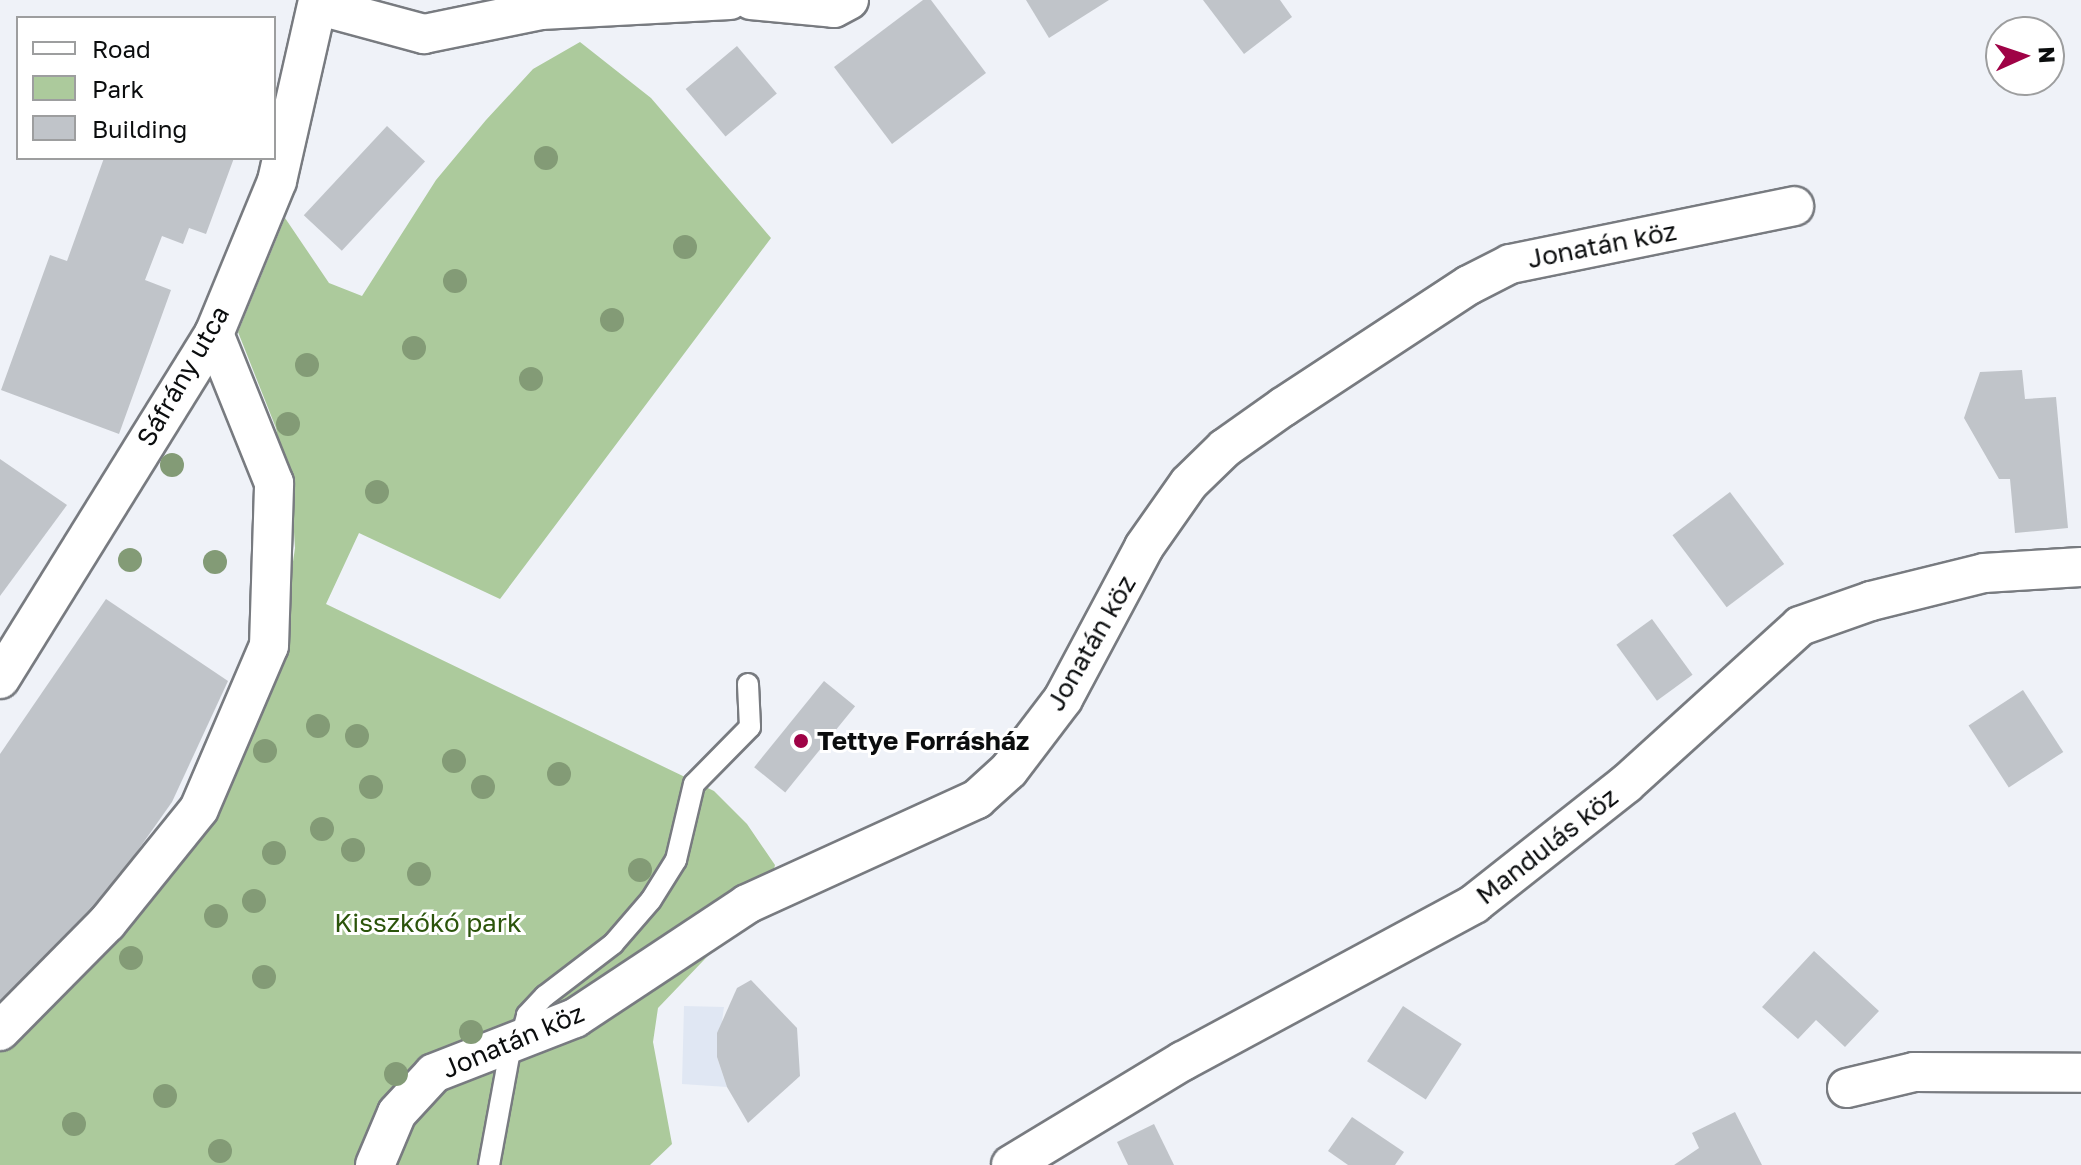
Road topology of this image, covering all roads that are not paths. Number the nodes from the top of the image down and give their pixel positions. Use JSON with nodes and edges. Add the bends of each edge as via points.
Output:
{"nodes":[{"id":1,"x":730,"y":0,"type":"edge"},
{"id":2,"x":751,"y":0,"type":"edge"},
{"id":3,"x":849,"y":0,"type":"edge"},
{"id":4,"x":319,"y":3,"type":"edge"},
{"id":5,"x":1794,"y":206,"type":"dead end"},
{"id":6,"x":214,"y":334,"type":"junction"},
{"id":7,"x":2081,"y":567,"type":"edge"},
{"id":8,"x":0,"y":679,"type":"edge"},
{"id":9,"x":748,"y":684,"type":"dead end"},
{"id":10,"x":0,"y":1031,"type":"edge"},
{"id":11,"x":516,"y":1039,"type":"junction"},
{"id":12,"x":2081,"y":1073,"type":"edge"},
{"id":13,"x":1847,"y":1088,"type":"dead end"},
{"id":14,"x":375,"y":1165,"type":"edge"},
{"id":15,"x":489,"y":1165,"type":"edge"},
{"id":16,"x":1011,"y":1165,"type":"edge"}],
"edges":[{"from":1,"to":4,"type":"street","via":[[541,10],[424,34]]},
{"from":2,"to":3,"type":"street","via":[[834,8]]},
{"from":4,"to":6,"type":"street","name":"Sáfrány utca","via":[[277,181]]},
{"from":5,"to":11,"type":"street","name":"Jonatán köz","via":[[1542,255],[1510,264],[1445,301],[1225,448],[1189,483],[1144,547],[1063,699],[1009,770],[977,799],[747,904],[603,1002]]},
{"from":6,"to":8,"type":"street","name":"Sáfrány utca"},
{"from":6,"to":10,"type":"street","via":[[274,483],[269,646],[199,809],[107,923]]},
{"from":7,"to":16,"type":"street","name":"Mandulás köz","via":[[1984,573],[1871,601],[1800,626],[1626,784],[1474,904],[1183,1061]]},
{"from":9,"to":11,"type":"lane","via":[[750,727],[694,784],[676,860],[651,900],[613,944],[545,996],[527,1015]]},
{"from":11,"to":14,"type":"street","name":"Jonatán köz","via":[[434,1073],[397,1113]]},
{"from":11,"to":15,"type":"lane"},
{"from":12,"to":13,"type":"street","via":[[1914,1072]]}]}
